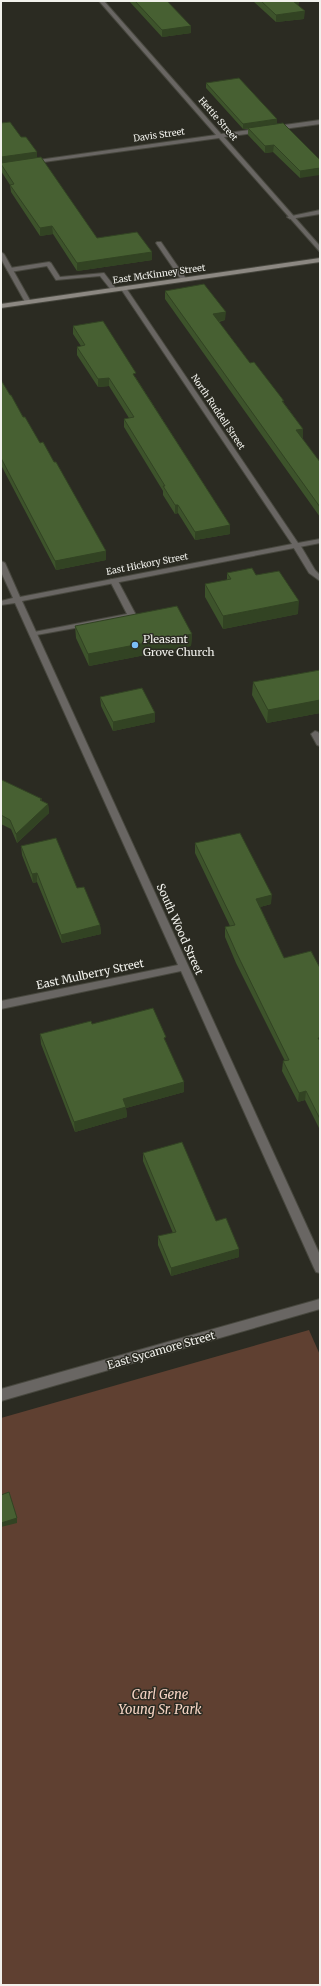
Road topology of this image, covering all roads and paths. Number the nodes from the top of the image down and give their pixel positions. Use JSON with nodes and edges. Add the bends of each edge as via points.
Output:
{"nodes":[{"id":1,"x":101,"y":1,"type":"edge"},
{"id":2,"x":320,"y":122,"type":"edge"},
{"id":3,"x":221,"y":135,"type":"junction"},
{"id":4,"x":24,"y":164,"type":"edge"},
{"id":5,"x":320,"y":212,"type":"edge"},
{"id":6,"x":290,"y":217,"type":"junction"},
{"id":7,"x":159,"y":243,"type":"dead end"},
{"id":8,"x":320,"y":250,"type":"edge"},
{"id":9,"x":1,"y":254,"type":"edge"},
{"id":10,"x":320,"y":260,"type":"edge"},
{"id":11,"x":10,"y":270,"type":"junction"},
{"id":12,"x":184,"y":280,"type":"junction"},
{"id":13,"x":124,"y":289,"type":"junction"},
{"id":14,"x":114,"y":290,"type":"junction"},
{"id":15,"x":28,"y":302,"type":"junction"},
{"id":16,"x":1,"y":306,"type":"edge"},
{"id":17,"x":320,"y":541,"type":"edge"},
{"id":18,"x":296,"y":545,"type":"junction"},
{"id":19,"x":1,"y":563,"type":"edge"},
{"id":20,"x":320,"y":579,"type":"edge"},
{"id":21,"x":114,"y":581,"type":"junction"},
{"id":22,"x":18,"y":600,"type":"junction"},
{"id":23,"x":1,"y":603,"type":"edge"},
{"id":24,"x":34,"y":634,"type":"junction"},
{"id":25,"x":315,"y":734,"type":"dead end"},
{"id":26,"x":320,"y":743,"type":"edge"},
{"id":27,"x":184,"y":967,"type":"junction"},
{"id":28,"x":1,"y":1004,"type":"edge"},
{"id":29,"x":320,"y":1268,"type":"edge"},
{"id":30,"x":320,"y":1304,"type":"edge"},
{"id":31,"x":1,"y":1395,"type":"edge"}],
"edges":[{"from":1,"to":3,"type":"street","name":"Hettie Street"},
{"from":2,"to":3,"type":"street","name":"Davis Street"},
{"from":3,"to":4,"type":"street","name":"Davis Street"},
{"from":3,"to":6,"type":"street","name":"Hettie Street"},
{"from":5,"to":6,"type":"street"},
{"from":6,"to":8,"type":"street","name":"Hettie Street"},
{"from":7,"to":12,"type":"street"},
{"from":9,"to":11,"type":"street"},
{"from":10,"to":12,"type":"main road","name":"East McKinney Street"},
{"from":11,"to":14,"type":"street","via":[[49,264],[58,279],[102,274]]},
{"from":11,"to":15,"type":"street"},
{"from":12,"to":13,"type":"main road","name":"East McKinney Street"},
{"from":13,"to":14,"type":"main road","name":"East McKinney Street"},
{"from":13,"to":18,"type":"street","name":"North Ruddell Street"},
{"from":14,"to":15,"type":"main road","name":"East McKinney Street"},
{"from":15,"to":16,"type":"main road","name":"East McKinney Street"},
{"from":17,"to":18,"type":"street","name":"East Hickory Street"},
{"from":18,"to":20,"type":"street","name":"North Ruddell Street"},
{"from":18,"to":21,"type":"street","name":"East Hickory Street"},
{"from":19,"to":22,"type":"street","name":"South Wood Street"},
{"from":21,"to":22,"type":"street","name":"East Hickory Street"},
{"from":21,"to":24,"type":"street","via":[[132,615]]},
{"from":22,"to":23,"type":"street","name":"East Hickory Street"},
{"from":22,"to":24,"type":"street","name":"South Wood Street"},
{"from":24,"to":27,"type":"street","name":"South Wood Street"},
{"from":25,"to":26,"type":"street"},
{"from":27,"to":28,"type":"street","name":"East Mulberry Street"},
{"from":27,"to":29,"type":"street","name":"South Wood Street"},
{"from":30,"to":31,"type":"street","name":"East Sycamore Street"}]}
